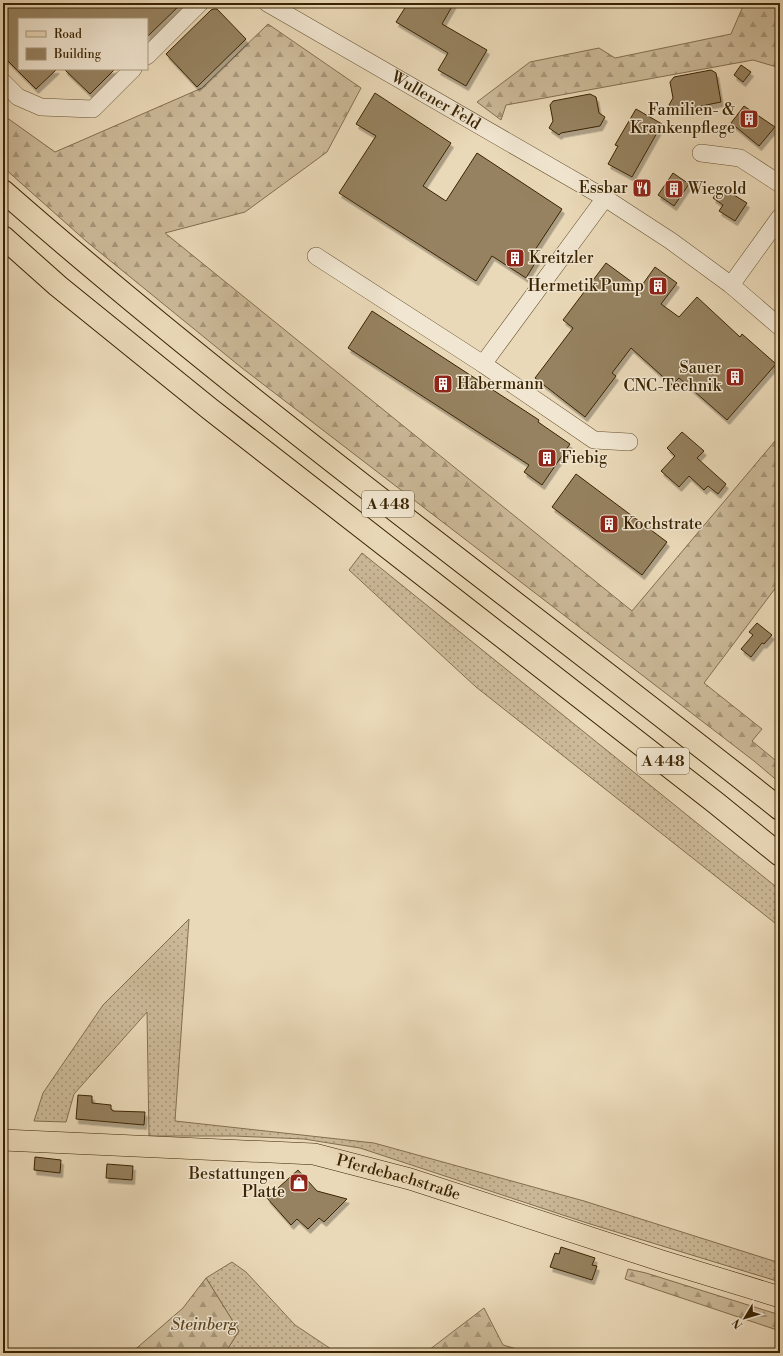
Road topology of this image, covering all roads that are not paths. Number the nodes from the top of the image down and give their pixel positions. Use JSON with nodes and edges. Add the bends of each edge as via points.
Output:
{"nodes":[{"id":1,"x":200,"y":3,"type":"edge"},
{"id":2,"x":267,"y":3,"type":"edge"},
{"id":3,"x":148,"y":55,"type":"edge"},
{"id":4,"x":133,"y":70,"type":"edge"},
{"id":5,"x":3,"y":82,"type":"edge"},
{"id":6,"x":701,"y":153,"type":"dead end"},
{"id":7,"x":780,"y":184,"type":"edge"},
{"id":8,"x":3,"y":191,"type":"edge"},
{"id":9,"x":605,"y":198,"type":"junction"},
{"id":10,"x":780,"y":217,"type":"edge"},
{"id":11,"x":3,"y":237,"type":"edge"},
{"id":12,"x":316,"y":256,"type":"dead end"},
{"id":13,"x":731,"y":285,"type":"junction"},
{"id":14,"x":780,"y":326,"type":"edge"},
{"id":15,"x":483,"y":364,"type":"junction"},
{"id":16,"x":629,"y":442,"type":"dead end"},
{"id":17,"x":780,"y":810,"type":"edge"},
{"id":18,"x":780,"y":855,"type":"edge"},
{"id":19,"x":3,"y":1140,"type":"edge"},
{"id":20,"x":780,"y":1297,"type":"edge"}],
"edges":[{"from":1,"to":3,"type":"street"},
{"from":2,"to":9,"type":"street","name":"Wullener Feld"},
{"from":4,"to":5,"type":"street","via":[[93,109],[41,107],[18,97]]},
{"from":6,"to":7,"type":"street","via":[[740,158]]},
{"from":8,"to":17,"type":"highway","number":"A 448","via":[[76,255],[229,381],[669,720]]},
{"from":9,"to":13,"type":"street","name":"Wullener Feld","via":[[671,241]]},
{"from":9,"to":15,"type":"street"},
{"from":10,"to":13,"type":"street"},
{"from":11,"to":18,"type":"highway","number":"A 448","via":[[58,286],[210,409]]},
{"from":12,"to":15,"type":"street"},
{"from":13,"to":14,"type":"street","name":"Wullener Feld"},
{"from":15,"to":16,"type":"street","via":[[594,440]]},
{"from":19,"to":20,"type":"main road","name":"Pferdebachstraße","via":[[314,1154],[410,1179],[662,1262]]}]}
